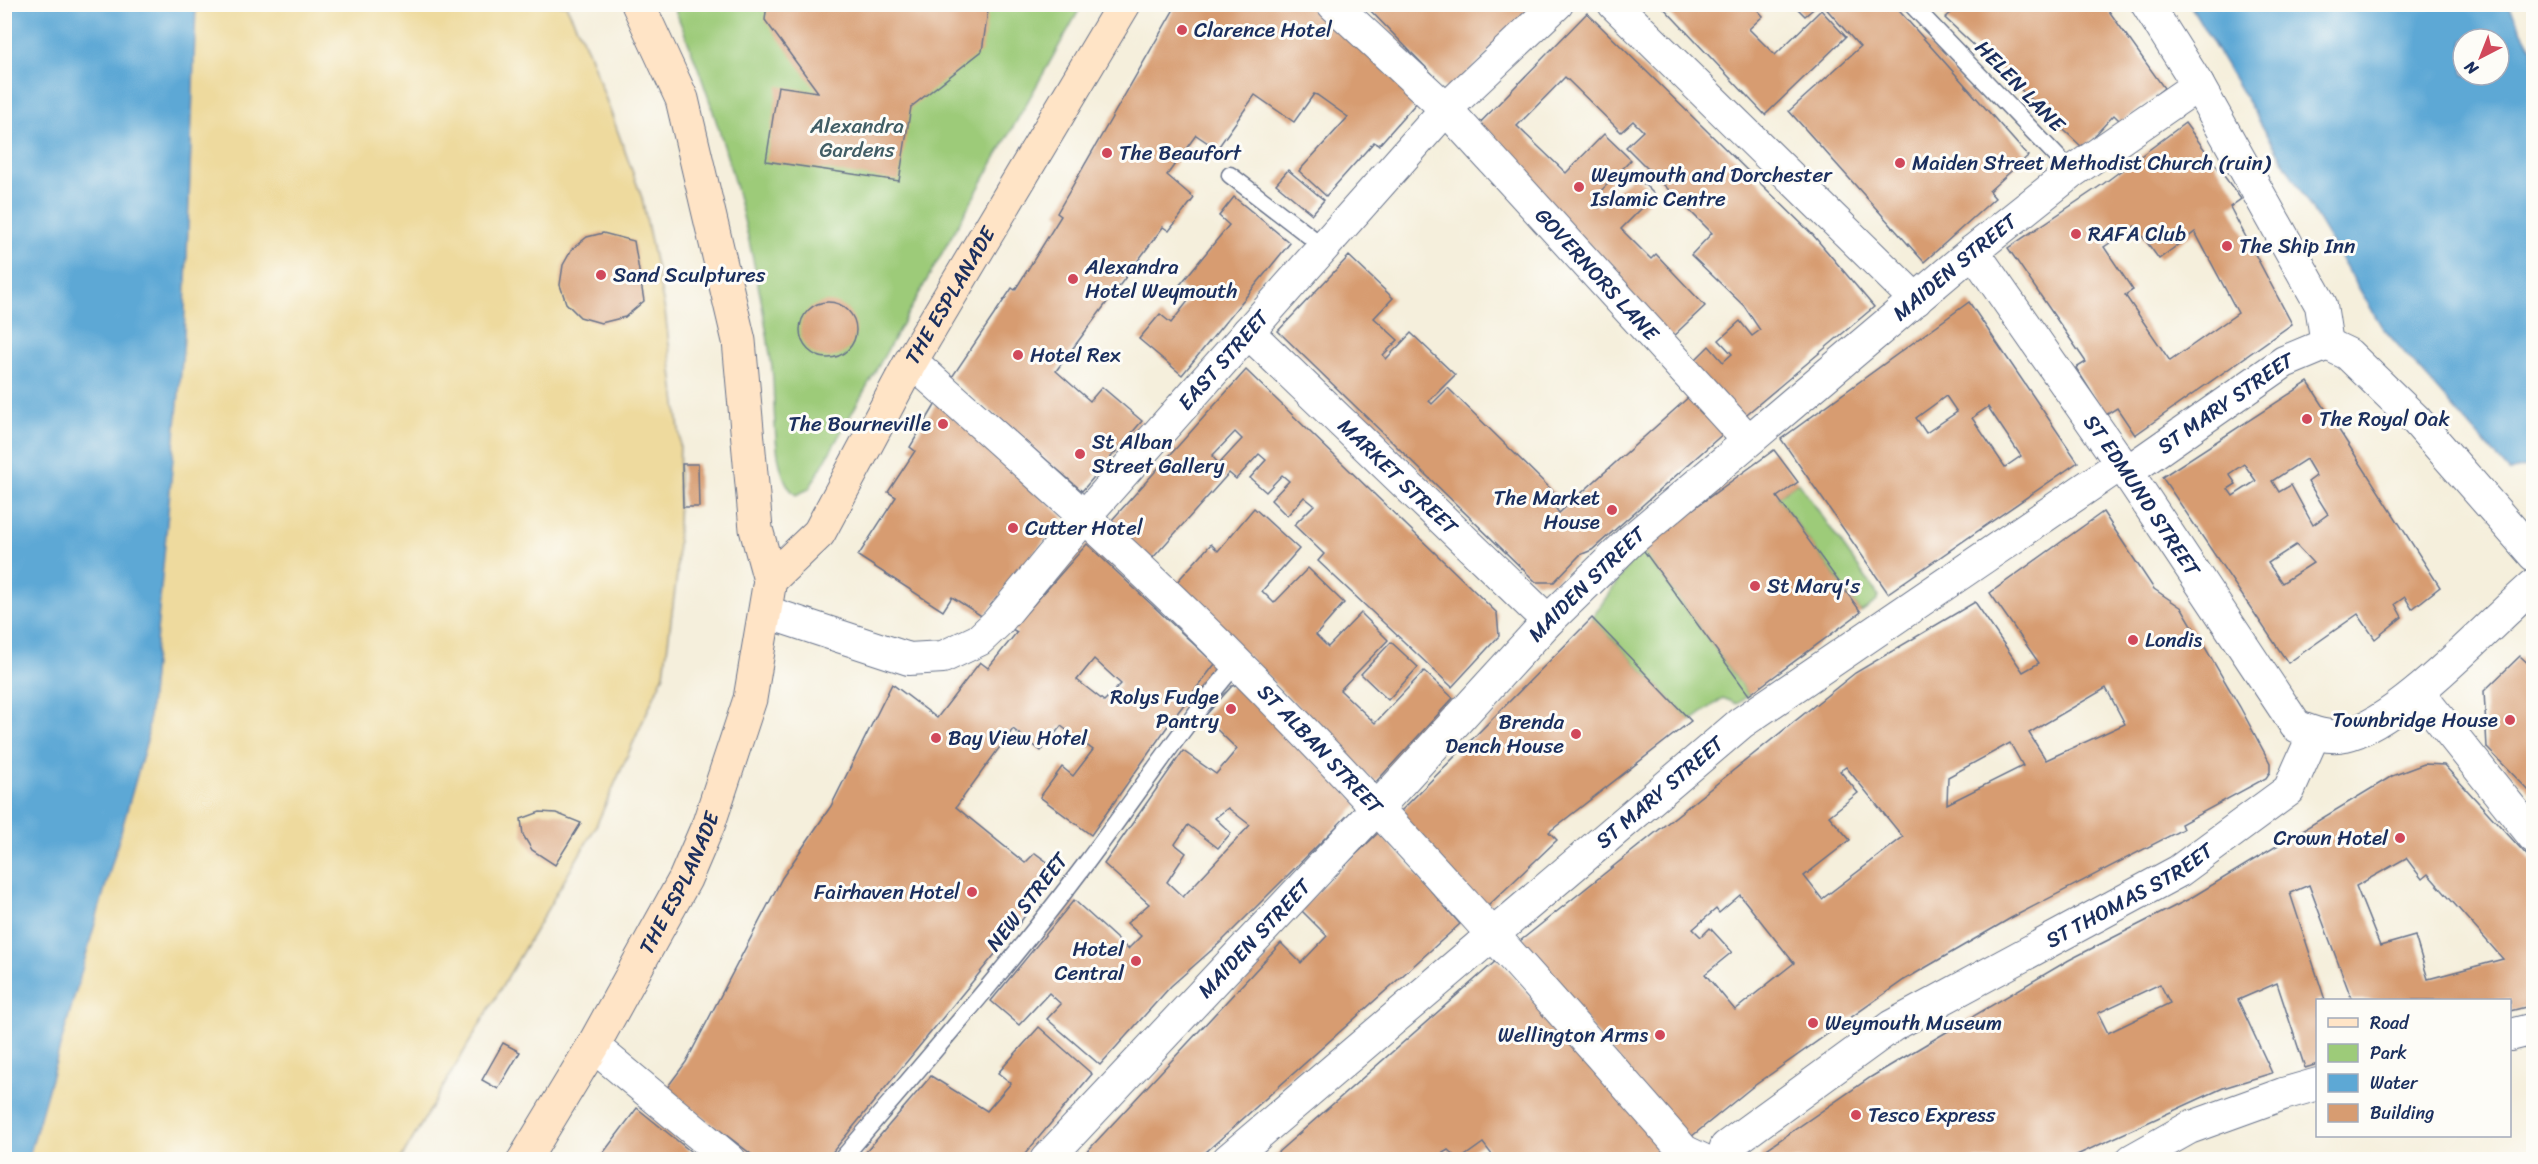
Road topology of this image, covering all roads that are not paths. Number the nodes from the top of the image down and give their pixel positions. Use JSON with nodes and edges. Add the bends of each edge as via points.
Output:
{"nodes":[{"id":1,"x":639,"y":4,"type":"edge"},
{"id":2,"x":1124,"y":4,"type":"edge"},
{"id":3,"x":1333,"y":4,"type":"edge"},
{"id":4,"x":1557,"y":4,"type":"edge"},
{"id":5,"x":1614,"y":4,"type":"edge"},
{"id":6,"x":1911,"y":4,"type":"edge"},
{"id":7,"x":2147,"y":4,"type":"edge"},
{"id":8,"x":2198,"y":86,"type":"junction"},
{"id":9,"x":1446,"y":109,"type":"junction"},
{"id":10,"x":2072,"y":172,"type":"junction"},
{"id":11,"x":1230,"y":175,"type":"dead end"},
{"id":12,"x":1325,"y":248,"type":"junction"},
{"id":13,"x":1973,"y":251,"type":"junction"},
{"id":14,"x":1916,"y":300,"type":"junction"},
{"id":15,"x":1248,"y":332,"type":"junction"},
{"id":16,"x":2327,"y":344,"type":"junction"},
{"id":17,"x":912,"y":362,"type":"junction"},
{"id":18,"x":1748,"y":440,"type":"junction"},
{"id":19,"x":2124,"y":468,"type":"junction"},
{"id":20,"x":1085,"y":516,"type":"junction"},
{"id":21,"x":2534,"y":555,"type":"edge"},
{"id":22,"x":2534,"y":585,"type":"edge"},
{"id":23,"x":768,"y":596,"type":"junction"},
{"id":24,"x":1548,"y":621,"type":"junction"},
{"id":25,"x":1237,"y":663,"type":"junction"},
{"id":26,"x":2418,"y":692,"type":"junction"},
{"id":27,"x":2314,"y":734,"type":"junction"},
{"id":28,"x":1376,"y":809,"type":"junction"},
{"id":29,"x":2534,"y":837,"type":"edge"},
{"id":30,"x":1492,"y":932,"type":"junction"},
{"id":31,"x":2534,"y":1029,"type":"edge"},
{"id":32,"x":2511,"y":1035,"type":"edge"},
{"id":33,"x":593,"y":1046,"type":"junction"},
{"id":34,"x":2316,"y":1085,"type":"edge"},
{"id":35,"x":524,"y":1160,"type":"edge"},
{"id":36,"x":730,"y":1160,"type":"edge"},
{"id":37,"x":841,"y":1160,"type":"edge"},
{"id":38,"x":1046,"y":1160,"type":"edge"},
{"id":39,"x":1228,"y":1160,"type":"edge"},
{"id":40,"x":1703,"y":1160,"type":"edge"},
{"id":41,"x":1722,"y":1160,"type":"edge"},
{"id":42,"x":2132,"y":1160,"type":"edge"}],
"edges":[{"from":1,"to":23,"type":"street","name":"THE ESPLANADE","via":[[682,99],[739,341],[756,529]]},
{"from":2,"to":17,"type":"street","name":"THE ESPLANADE"},
{"from":3,"to":9,"type":"street","name":"GOVERNORS LANE"},
{"from":4,"to":9,"type":"street","name":"EAST STREET"},
{"from":5,"to":14,"type":"street"},
{"from":6,"to":10,"type":"lane","name":"HELEN LANE"},
{"from":7,"to":8,"type":"street"},
{"from":8,"to":10,"type":"street","name":"MAIDEN STREET"},
{"from":8,"to":16,"type":"street","via":[[2321,305]]},
{"from":9,"to":12,"type":"street","name":"EAST STREET"},
{"from":9,"to":18,"type":"street","name":"GOVERNORS LANE"},
{"from":10,"to":13,"type":"street","name":"MAIDEN STREET"},
{"from":11,"to":12,"type":"lane"},
{"from":12,"to":15,"type":"street","name":"EAST STREET"},
{"from":13,"to":14,"type":"street","name":"MAIDEN STREET"},
{"from":13,"to":19,"type":"street","name":"ST EDMUND STREET"},
{"from":14,"to":18,"type":"street","name":"MAIDEN STREET"},
{"from":15,"to":20,"type":"street","name":"EAST STREET"},
{"from":15,"to":24,"type":"street","name":"MARKET STREET"},
{"from":16,"to":19,"type":"street","name":"ST MARY STREET","via":[[2284,362]]},
{"from":16,"to":21,"type":"street","via":[[2349,354],[2416,420]]},
{"from":17,"to":20,"type":"street","name":"ST ALBAN STREET"},
{"from":17,"to":23,"type":"street","name":"THE ESPLANADE","via":[[819,533]]},
{"from":18,"to":24,"type":"street","name":"MAIDEN STREET","via":[[1629,542]]},
{"from":19,"to":27,"type":"street","name":"ST EDMUND STREET","via":[[2284,711],[2296,726]]},
{"from":19,"to":30,"type":"street","name":"ST MARY STREET","via":[[1740,723]]},
{"from":20,"to":23,"type":"street","name":"EAST STREET","via":[[997,623],[979,640],[943,657],[909,658]]},
{"from":20,"to":25,"type":"street","name":"ST ALBAN STREET"},
{"from":22,"to":26,"type":"street"},
{"from":23,"to":33,"type":"street","name":"THE ESPLANADE","via":[[750,699],[709,823],[685,879]]},
{"from":24,"to":28,"type":"street","name":"MAIDEN STREET"},
{"from":25,"to":28,"type":"street","name":"ST ALBAN STREET"},
{"from":25,"to":37,"type":"lane","name":"NEW STREET","via":[[1196,710],[1087,862],[1000,973]]},
{"from":26,"to":27,"type":"street","via":[[2365,729],[2343,736]]},
{"from":26,"to":29,"type":"street"},
{"from":27,"to":41,"type":"street","name":"ST THOMAS STREET","via":[[2289,790],[2179,871],[1892,1026],[1726,1147]]},
{"from":28,"to":30,"type":"street","name":"ST ALBAN STREET"},
{"from":28,"to":38,"type":"street","name":"MAIDEN STREET"},
{"from":30,"to":39,"type":"street","name":"ST MARY STREET"},
{"from":30,"to":40,"type":"street","name":"ST ALBAN STREET","via":[[1684,1151]]},
{"from":31,"to":32,"type":"street"},
{"from":33,"to":35,"type":"street","name":"THE ESPLANADE"},
{"from":33,"to":36,"type":"street"},
{"from":34,"to":42,"type":"street","via":[[2189,1128]]}]}
